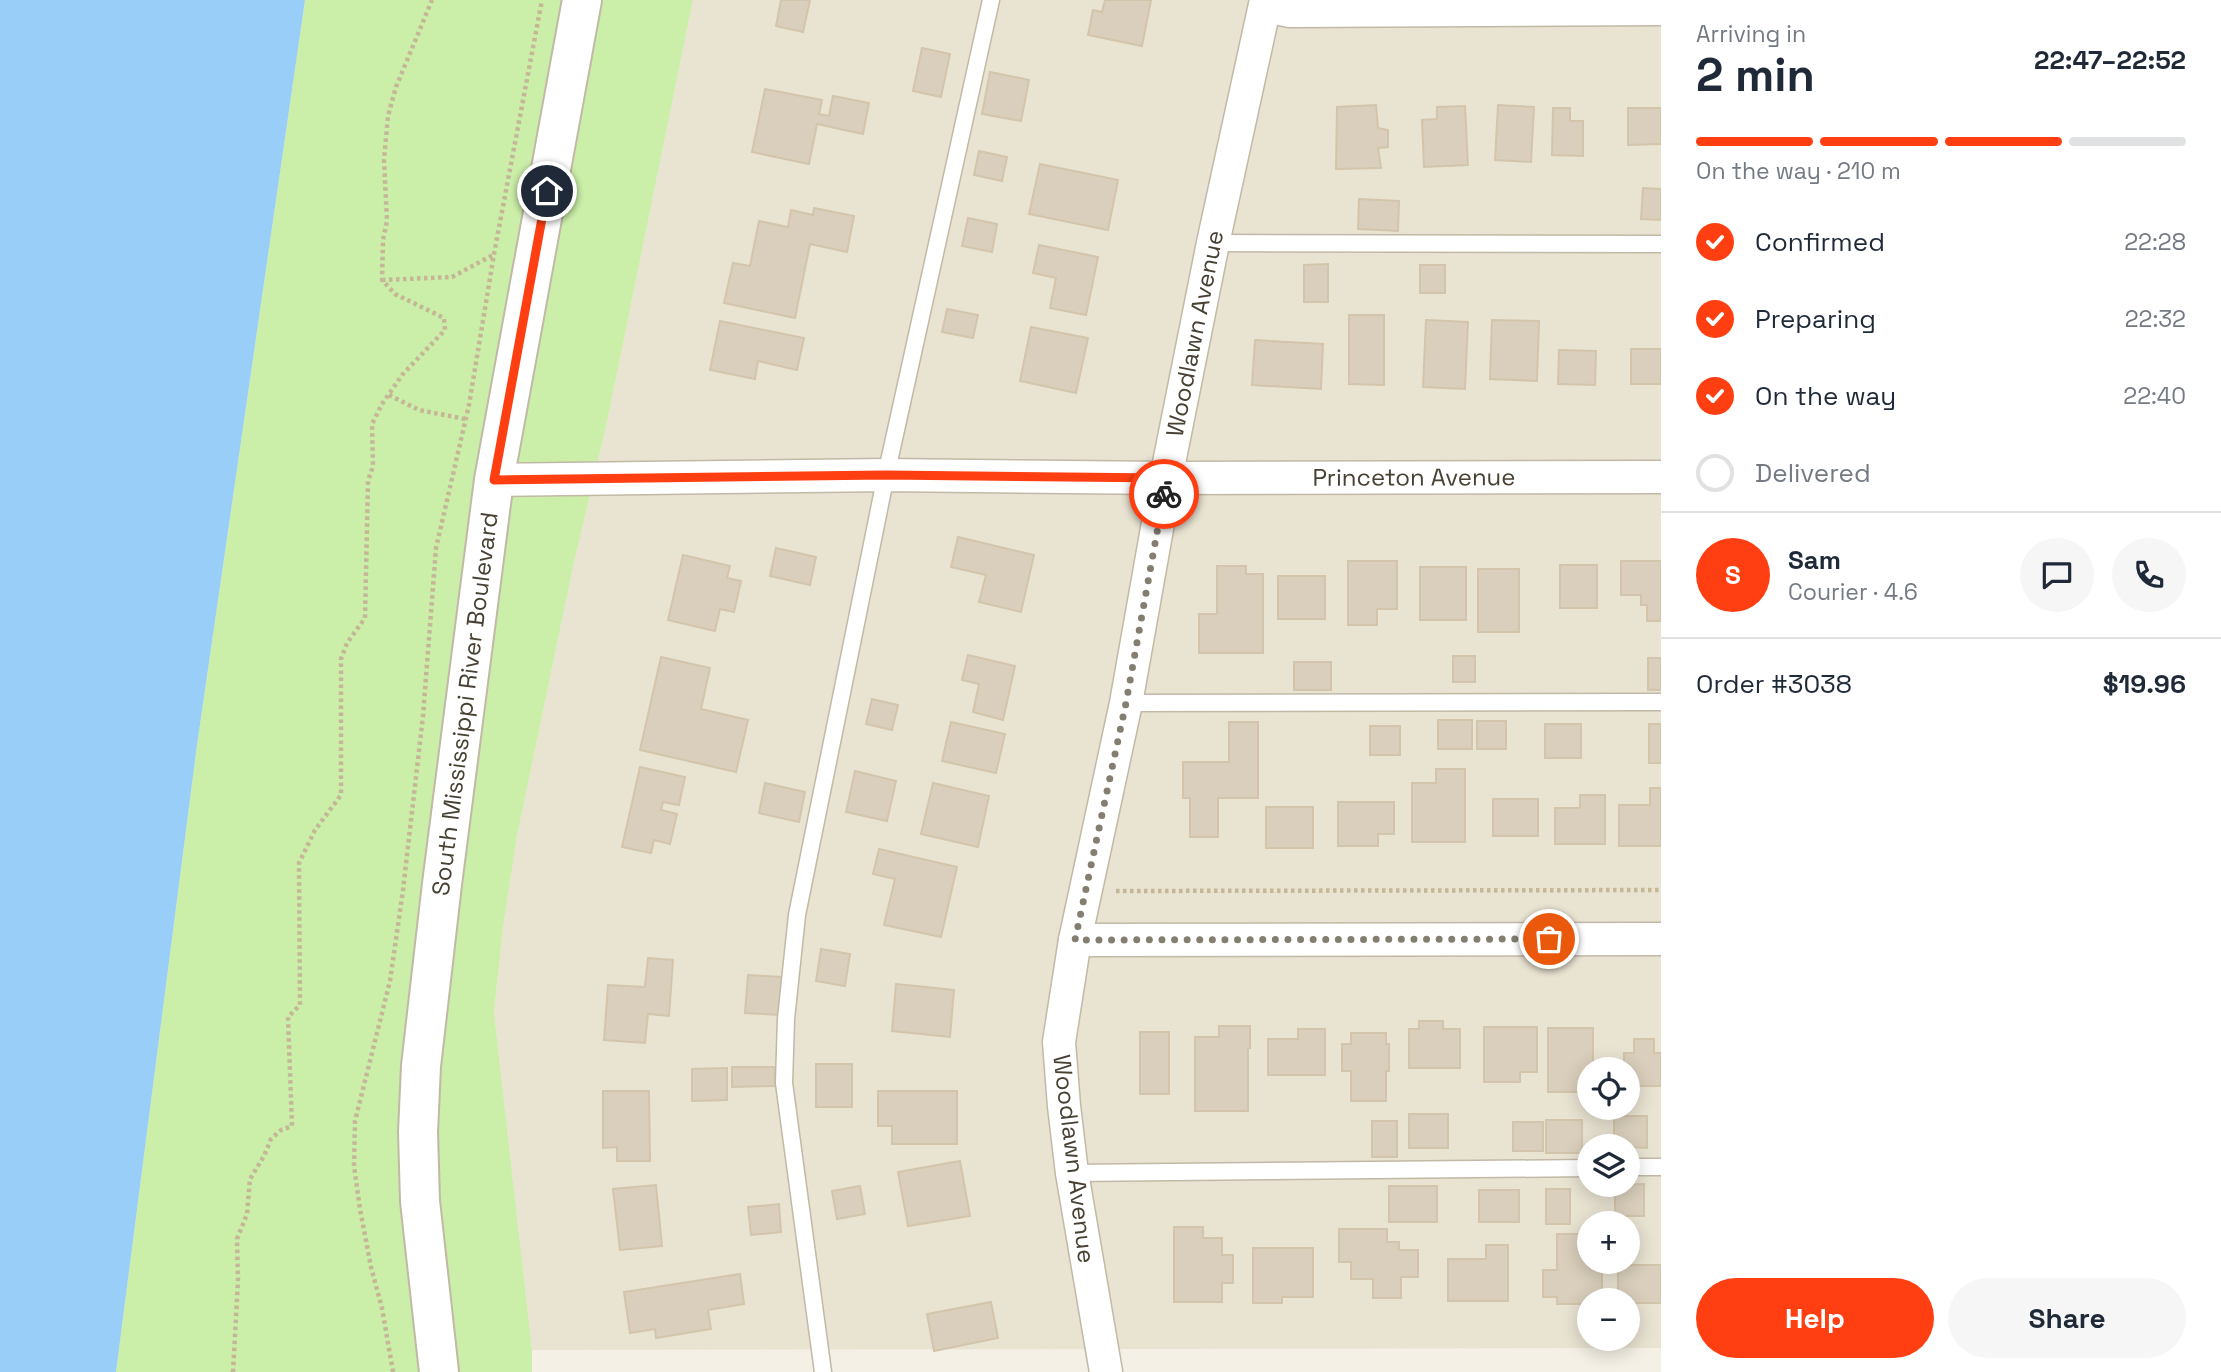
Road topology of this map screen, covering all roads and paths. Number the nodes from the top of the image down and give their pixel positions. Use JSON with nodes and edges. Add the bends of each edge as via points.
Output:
{"nodes":[{"id":1,"x":432,"y":0,"type":"edge"},
{"id":2,"x":582,"y":0,"type":"edge"},
{"id":3,"x":991,"y":0,"type":"edge"},
{"id":4,"x":1266,"y":3,"type":"edge"},
{"id":5,"x":1661,"y":9,"type":"edge"},
{"id":6,"x":1213,"y":243,"type":"junction"},
{"id":7,"x":1661,"y":244,"type":"edge"},
{"id":8,"x":494,"y":254,"type":"dead end"},
{"id":9,"x":382,"y":280,"type":"junction"},
{"id":10,"x":389,"y":395,"type":"junction"},
{"id":11,"x":466,"y":419,"type":"dead end"},
{"id":12,"x":886,"y":475,"type":"junction"},
{"id":13,"x":1661,"y":477,"type":"edge"},
{"id":14,"x":1166,"y":478,"type":"junction"},
{"id":15,"x":494,"y":480,"type":"junction"},
{"id":16,"x":1661,"y":702,"type":"edge"},
{"id":17,"x":1126,"y":703,"type":"junction"},
{"id":18,"x":1661,"y":890,"type":"edge"},
{"id":19,"x":1109,"y":891,"type":"dead end"},
{"id":20,"x":1661,"y":939,"type":"edge"},
{"id":21,"x":1075,"y":940,"type":"junction"},
{"id":22,"x":1640,"y":1167,"type":"edge"},
{"id":23,"x":1661,"y":1167,"type":"edge"},
{"id":24,"x":1577,"y":1168,"type":"edge"},
{"id":25,"x":1072,"y":1173,"type":"junction"},
{"id":26,"x":233,"y":1372,"type":"edge"},
{"id":27,"x":439,"y":1372,"type":"edge"},
{"id":28,"x":823,"y":1372,"type":"edge"},
{"id":29,"x":1106,"y":1372,"type":"edge"}],
"edges":[{"from":1,"to":9,"type":"path","via":[[388,116]]},
{"from":2,"to":15,"type":"street","name":"South Mississippi River Boulevard"},
{"from":3,"to":12,"type":"lane"},
{"from":4,"to":5,"type":"street","via":[[1290,11]]},
{"from":4,"to":6,"type":"street","name":"Woodlawn Avenue"},
{"from":6,"to":7,"type":"lane"},
{"from":6,"to":14,"type":"street","name":"Woodlawn Avenue"},
{"from":8,"to":9,"type":"path","via":[[452,277]]},
{"from":9,"to":10,"type":"path","via":[[395,294],[444,318],[445,330]]},
{"from":10,"to":11,"type":"path","via":[[419,410]]},
{"from":10,"to":26,"type":"path","via":[[372,424],[365,618],[341,659],[341,795],[315,830],[299,863],[300,1005],[288,1017],[292,1126],[271,1139],[250,1179],[247,1214],[237,1239]]},
{"from":12,"to":14,"type":"street","name":"Princeton Avenue"},
{"from":12,"to":15,"type":"street","name":"Princeton Avenue"},
{"from":12,"to":28,"type":"lane","via":[[797,915],[786,1019],[784,1083]]},
{"from":13,"to":14,"type":"street","name":"Princeton Avenue"},
{"from":14,"to":17,"type":"street","name":"Woodlawn Avenue"},
{"from":15,"to":27,"type":"street","name":"South Mississippi River Boulevard","via":[[420,1079],[420,1201]]},
{"from":16,"to":17,"type":"lane"},
{"from":17,"to":21,"type":"street","name":"Woodlawn Avenue"},
{"from":18,"to":19,"type":"path"},
{"from":20,"to":21,"type":"street"},
{"from":21,"to":25,"type":"street","name":"Woodlawn Avenue","via":[[1059,1042]]},
{"from":22,"to":23,"type":"lane"},
{"from":24,"to":25,"type":"lane"},
{"from":25,"to":29,"type":"street","name":"Woodlawn Avenue"}]}
